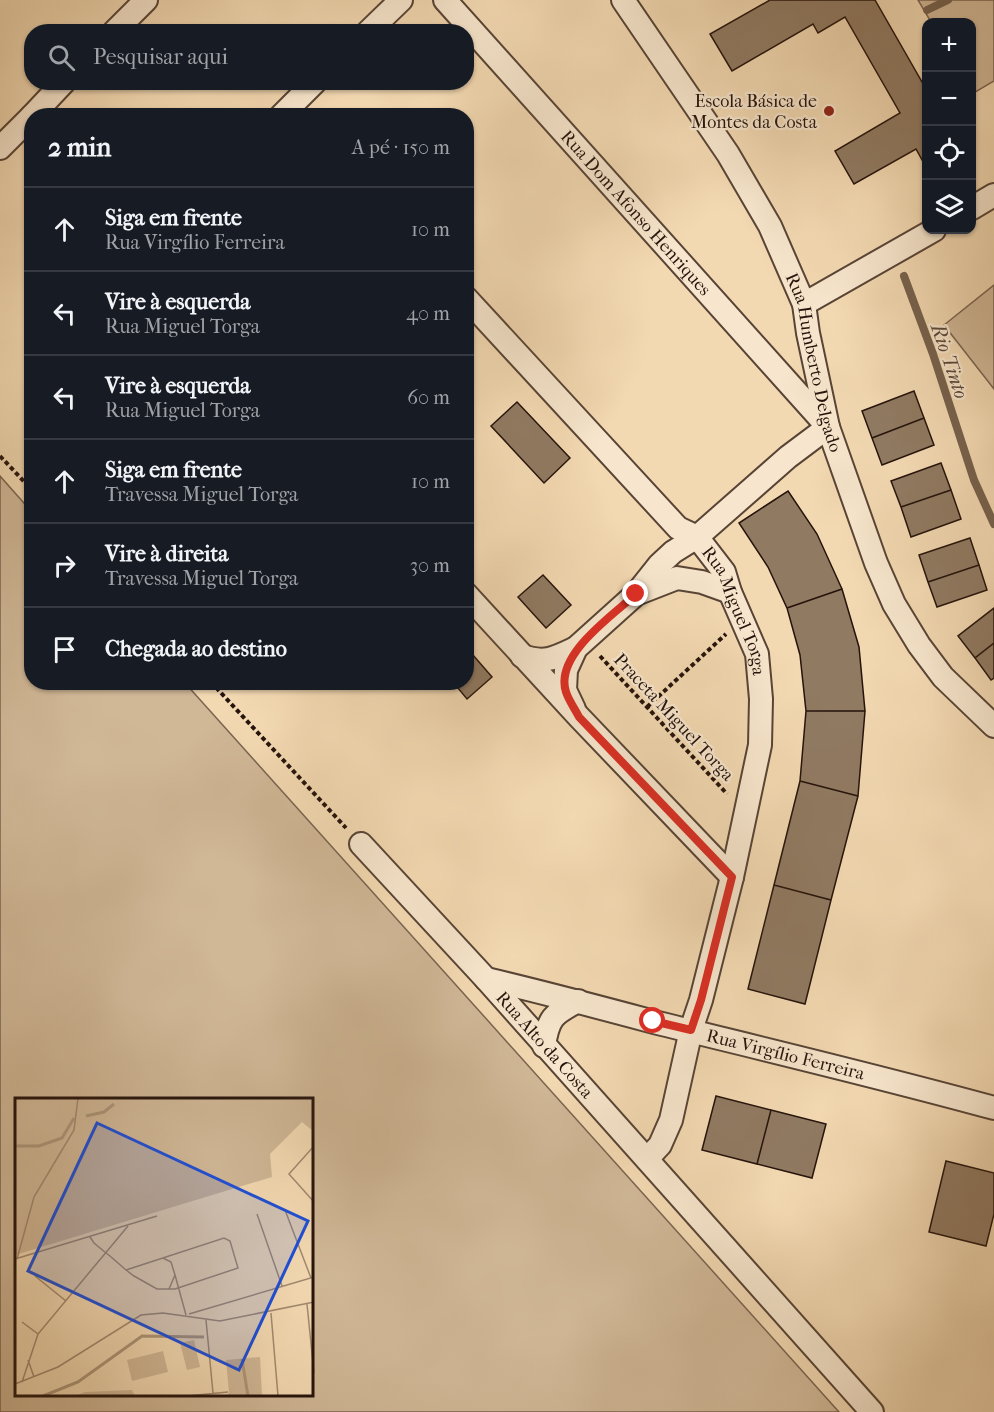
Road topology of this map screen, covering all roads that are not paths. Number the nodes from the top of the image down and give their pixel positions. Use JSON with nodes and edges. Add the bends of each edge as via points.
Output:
{"nodes":[{"id":1,"x":146,"y":0,"type":"edge"},
{"id":2,"x":401,"y":0,"type":"edge"},
{"id":3,"x":445,"y":0,"type":"edge"},
{"id":4,"x":623,"y":0,"type":"edge"},
{"id":5,"x":122,"y":24,"type":"edge"},
{"id":6,"x":376,"y":24,"type":"edge"},
{"id":7,"x":467,"y":24,"type":"edge"},
{"id":8,"x":474,"y":32,"type":"edge"},
{"id":9,"x":56,"y":90,"type":"edge"},
{"id":10,"x":307,"y":90,"type":"edge"},
{"id":11,"x":40,"y":108,"type":"edge"},
{"id":12,"x":289,"y":108,"type":"edge"},
{"id":13,"x":24,"y":124,"type":"edge"},
{"id":14,"x":0,"y":148,"type":"edge"},
{"id":15,"x":994,"y":195,"type":"edge"},
{"id":16,"x":976,"y":206,"type":"edge"},
{"id":17,"x":927,"y":234,"type":"edge"},
{"id":18,"x":804,"y":304,"type":"junction"},
{"id":19,"x":474,"y":307,"type":"edge"},
{"id":20,"x":828,"y":427,"type":"junction"},
{"id":21,"x":697,"y":537,"type":"junction"},
{"id":22,"x":730,"y":592,"type":"junction"},
{"id":23,"x":636,"y":594,"type":"junction"},
{"id":24,"x":474,"y":603,"type":"edge"},
{"id":25,"x":587,"y":651,"type":"junction"},
{"id":26,"x":522,"y":656,"type":"junction"},
{"id":27,"x":579,"y":717,"type":"junction"},
{"id":28,"x":994,"y":726,"type":"edge"},
{"id":29,"x":361,"y":844,"type":"road end"},
{"id":30,"x":732,"y":877,"type":"junction"},
{"id":31,"x":486,"y":980,"type":"junction"},
{"id":32,"x":578,"y":1000,"type":"junction"},
{"id":33,"x":691,"y":1030,"type":"junction"},
{"id":34,"x":544,"y":1046,"type":"junction"},
{"id":35,"x":994,"y":1108,"type":"edge"},
{"id":36,"x":647,"y":1159,"type":"junction"},
{"id":37,"x":872,"y":1412,"type":"edge"}],
"edges":[{"from":1,"to":5,"type":"street"},
{"from":2,"to":6,"type":"street"},
{"from":3,"to":7,"type":"street","name":"Rua Dom Afonso Henriques"},
{"from":4,"to":18,"type":"street","name":"Rua Humberto Delgado","via":[[728,154],[770,226]]},
{"from":8,"to":20,"type":"street","name":"Rua Dom Afonso Henriques"},
{"from":9,"to":11,"type":"street"},
{"from":10,"to":12,"type":"street"},
{"from":13,"to":14,"type":"street"},
{"from":15,"to":16,"type":"street"},
{"from":17,"to":18,"type":"street"},
{"from":18,"to":20,"type":"street","name":"Rua Humberto Delgado"},
{"from":19,"to":21,"type":"street","name":"Rua Miguel Torga","via":[[678,528]]},
{"from":20,"to":21,"type":"street"},
{"from":20,"to":28,"type":"street","name":"Rua Humberto Delgado","via":[[894,604],[943,677]]},
{"from":21,"to":22,"type":"street","name":"Rua Miguel Torga","via":[[724,572]]},
{"from":21,"to":23,"type":"street","via":[[659,565]]},
{"from":22,"to":23,"type":"street","via":[[677,578]]},
{"from":22,"to":30,"type":"street","name":"Rua Miguel Torga","via":[[757,654],[761,699],[760,745]]},
{"from":23,"to":25,"type":"street"},
{"from":24,"to":26,"type":"street"},
{"from":25,"to":26,"type":"street","via":[[541,661]]},
{"from":25,"to":27,"type":"street","via":[[566,670],[565,690]]},
{"from":26,"to":27,"type":"street"},
{"from":27,"to":30,"type":"street"},
{"from":29,"to":31,"type":"street","name":"Rua Alto da Costa"},
{"from":30,"to":33,"type":"street","name":"Rua Miguel Torga"},
{"from":31,"to":32,"type":"street","name":"Rua Virgílio Ferreira"},
{"from":31,"to":34,"type":"street","name":"Rua Alto da Costa"},
{"from":32,"to":33,"type":"street","name":"Rua Virgílio Ferreira"},
{"from":32,"to":34,"type":"street","via":[[560,1010],[547,1027]]},
{"from":33,"to":35,"type":"street","name":"Rua Virgílio Ferreira"},
{"from":33,"to":36,"type":"street","name":"Rua Miguel Torga","via":[[671,1120],[660,1145]]},
{"from":34,"to":36,"type":"street","name":"Rua Alto da Costa"},
{"from":36,"to":37,"type":"street","name":"Rua Alto da Costa"}]}
